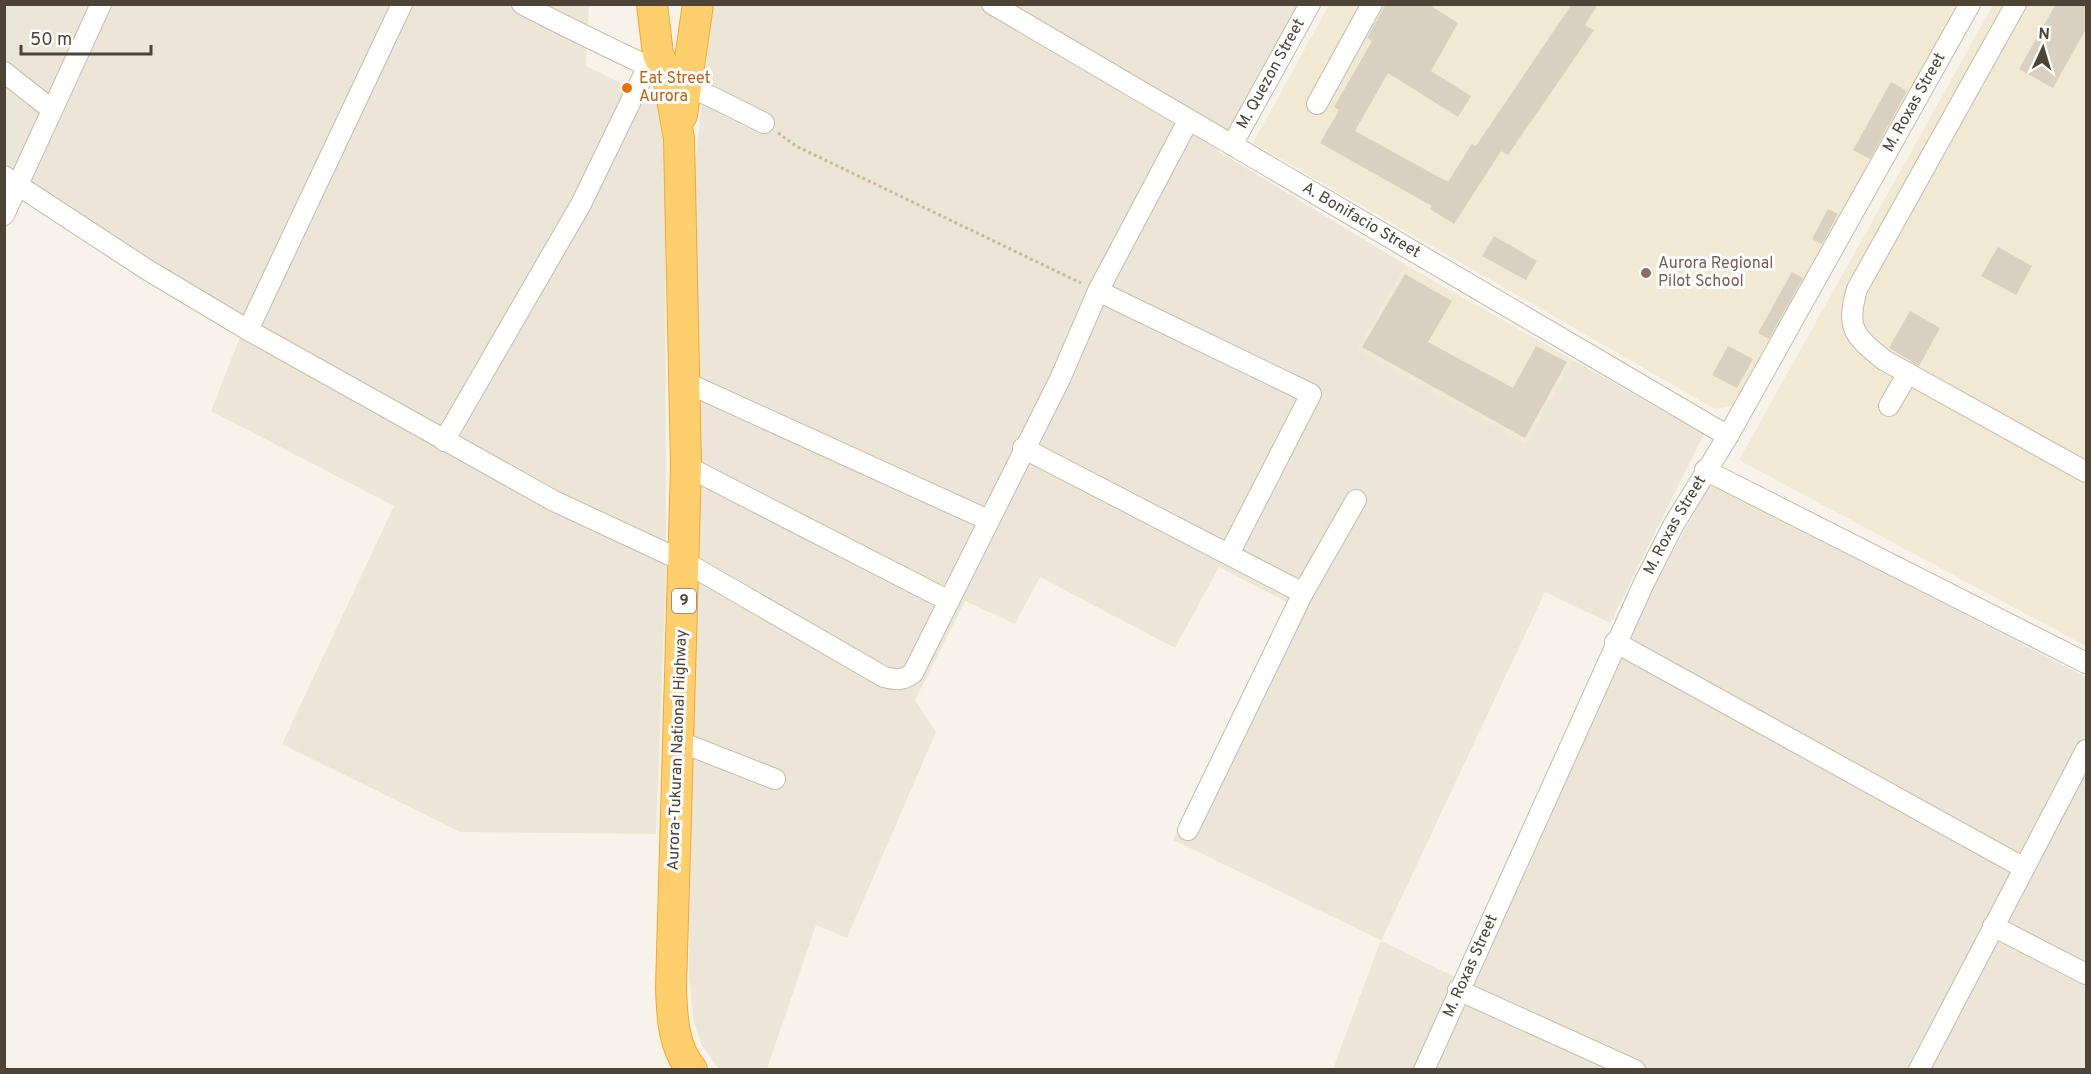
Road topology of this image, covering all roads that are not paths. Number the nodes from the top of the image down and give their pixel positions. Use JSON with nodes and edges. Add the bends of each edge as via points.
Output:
{"nodes":[{"id":1,"x":101,"y":4,"type":"edge"},
{"id":2,"x":402,"y":4,"type":"edge"},
{"id":3,"x":522,"y":4,"type":"edge"},
{"id":4,"x":652,"y":4,"type":"edge"},
{"id":5,"x":698,"y":4,"type":"edge"},
{"id":6,"x":992,"y":4,"type":"edge"},
{"id":7,"x":1310,"y":4,"type":"edge"},
{"id":8,"x":1372,"y":4,"type":"edge"},
{"id":9,"x":1970,"y":4,"type":"edge"},
{"id":10,"x":2016,"y":4,"type":"edge"},
{"id":11,"x":4,"y":72,"type":"edge"},
{"id":12,"x":667,"y":76,"type":"junction"},
{"id":13,"x":1317,"y":104,"type":"dead end"},
{"id":14,"x":51,"y":109,"type":"junction"},
{"id":15,"x":1188,"y":122,"type":"junction"},
{"id":16,"x":764,"y":123,"type":"road end"},
{"id":17,"x":1232,"y":145,"type":"junction"},
{"id":18,"x":12,"y":181,"type":"edge"},
{"id":19,"x":4,"y":215,"type":"edge"},
{"id":20,"x":1098,"y":291,"type":"junction"},
{"id":21,"x":248,"y":330,"type":"junction"},
{"id":22,"x":1908,"y":373,"type":"junction"},
{"id":23,"x":685,"y":382,"type":"junction"},
{"id":24,"x":1889,"y":406,"type":"dead end"},
{"id":25,"x":1728,"y":436,"type":"junction"},
{"id":26,"x":444,"y":441,"type":"junction"},
{"id":27,"x":1023,"y":448,"type":"junction"},
{"id":28,"x":686,"y":466,"type":"junction"},
{"id":29,"x":1705,"y":470,"type":"junction"},
{"id":30,"x":2086,"y":472,"type":"edge"},
{"id":31,"x":1356,"y":500,"type":"dead end"},
{"id":32,"x":988,"y":520,"type":"junction"},
{"id":33,"x":1228,"y":554,"type":"junction"},
{"id":34,"x":685,"y":562,"type":"junction"},
{"id":35,"x":1303,"y":593,"type":"junction"},
{"id":36,"x":950,"y":601,"type":"junction"},
{"id":37,"x":1615,"y":642,"type":"junction"},
{"id":38,"x":2086,"y":663,"type":"edge"},
{"id":39,"x":678,"y":741,"type":"junction"},
{"id":40,"x":2086,"y":750,"type":"edge"},
{"id":41,"x":775,"y":779,"type":"dead end"},
{"id":42,"x":1188,"y":830,"type":"dead end"},
{"id":43,"x":2024,"y":868,"type":"junction"},
{"id":44,"x":1993,"y":926,"type":"junction"},
{"id":45,"x":2086,"y":975,"type":"edge"},
{"id":46,"x":1458,"y":990,"type":"junction"},
{"id":47,"x":687,"y":1067,"type":"edge"},
{"id":48,"x":1424,"y":1070,"type":"edge"},
{"id":49,"x":1635,"y":1070,"type":"edge"},
{"id":50,"x":1919,"y":1070,"type":"edge"}],
"edges":[{"from":1,"to":14,"type":"street"},
{"from":2,"to":21,"type":"street"},
{"from":3,"to":12,"type":"street"},
{"from":4,"to":12,"type":"highway","name":"Aurora-Tukuran National Highway","number":"9","via":[[658,54]]},
{"from":5,"to":12,"type":"highway","name":"Aurora-Tukuran National Highway","number":"9"},
{"from":6,"to":15,"type":"street","name":"A. Bonifacio Street"},
{"from":7,"to":17,"type":"street","name":"M. Quezon Street"},
{"from":8,"to":13,"type":"street"},
{"from":9,"to":25,"type":"street","name":"M. Roxas Street"},
{"from":10,"to":22,"type":"street","via":[[1857,289],[1850,313],[1853,327],[1863,343]]},
{"from":11,"to":14,"type":"street"},
{"from":12,"to":16,"type":"street"},
{"from":12,"to":23,"type":"highway","name":"Aurora-Tukuran National Highway","number":"9","via":[[678,138]]},
{"from":12,"to":26,"type":"street","via":[[581,204]]},
{"from":14,"to":18,"type":"street"},
{"from":15,"to":17,"type":"street","name":"A. Bonifacio Street"},
{"from":15,"to":20,"type":"street"},
{"from":17,"to":25,"type":"street","name":"A. Bonifacio Street"},
{"from":18,"to":19,"type":"street"},
{"from":18,"to":21,"type":"street"},
{"from":20,"to":27,"type":"street","via":[[1060,379]]},
{"from":20,"to":33,"type":"street","via":[[1311,394]]},
{"from":21,"to":26,"type":"street"},
{"from":22,"to":24,"type":"street"},
{"from":22,"to":30,"type":"street"},
{"from":23,"to":28,"type":"highway","name":"Aurora-Tukuran National Highway","number":"9"},
{"from":23,"to":32,"type":"street"},
{"from":25,"to":29,"type":"street","name":"M. Roxas Street"},
{"from":26,"to":34,"type":"street","via":[[554,501]]},
{"from":27,"to":32,"type":"street"},
{"from":27,"to":33,"type":"street"},
{"from":28,"to":34,"type":"highway","name":"Aurora-Tukuran National Highway","number":"9"},
{"from":28,"to":36,"type":"street"},
{"from":29,"to":37,"type":"street","name":"M. Roxas Street"},
{"from":29,"to":38,"type":"street"},
{"from":31,"to":35,"type":"street"},
{"from":32,"to":36,"type":"street"},
{"from":33,"to":35,"type":"street"},
{"from":34,"to":36,"type":"street","via":[[884,677],[896,680],[913,673]]},
{"from":34,"to":39,"type":"highway","name":"Aurora-Tukuran National Highway","number":"9"},
{"from":35,"to":42,"type":"street"},
{"from":37,"to":43,"type":"street"},
{"from":37,"to":46,"type":"street","name":"M. Roxas Street","via":[[1576,736]]},
{"from":39,"to":41,"type":"street"},
{"from":39,"to":47,"type":"highway","name":"Aurora-Tukuran National Highway","number":"9","via":[[671,988],[673,1020]]},
{"from":40,"to":43,"type":"street"},
{"from":43,"to":44,"type":"street"},
{"from":44,"to":45,"type":"street"},
{"from":44,"to":50,"type":"street"},
{"from":46,"to":48,"type":"street","name":"M. Roxas Street"},
{"from":46,"to":49,"type":"street"}]}
